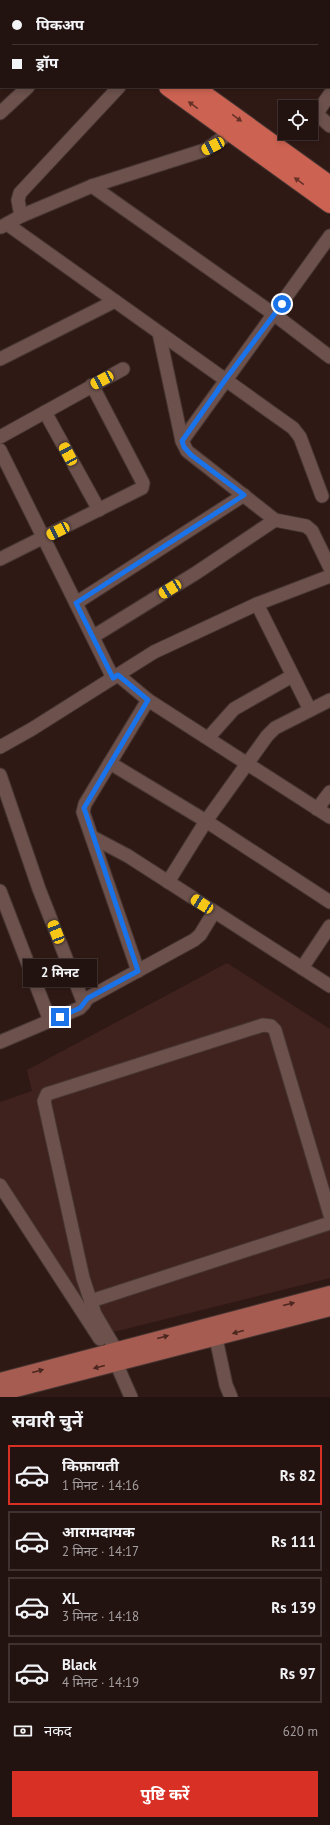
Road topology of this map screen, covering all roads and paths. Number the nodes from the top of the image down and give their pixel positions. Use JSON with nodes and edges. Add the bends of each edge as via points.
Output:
{"nodes":[{"id":1,"x":27,"y":88,"type":"edge"},
{"id":2,"x":118,"y":88,"type":"edge"},
{"id":3,"x":169,"y":88,"type":"edge"},
{"id":4,"x":195,"y":88,"type":"edge"},
{"id":5,"x":330,"y":94,"type":"edge"},
{"id":6,"x":0,"y":112,"type":"edge"},
{"id":7,"x":330,"y":126,"type":"edge"},
{"id":8,"x":231,"y":132,"type":"junction"},
{"id":9,"x":330,"y":185,"type":"edge"},
{"id":10,"x":92,"y":186,"type":"junction"},
{"id":11,"x":330,"y":204,"type":"edge"},
{"id":12,"x":21,"y":216,"type":"junction"},
{"id":13,"x":3,"y":225,"type":"edge"},
{"id":14,"x":330,"y":236,"type":"edge"},
{"id":15,"x":115,"y":301,"type":"junction"},
{"id":16,"x":275,"y":315,"type":"junction"},
{"id":17,"x":159,"y":333,"type":"junction"},
{"id":18,"x":1,"y":356,"type":"edge"},
{"id":19,"x":330,"y":357,"type":"edge"},
{"id":20,"x":123,"y":369,"type":"dead end"},
{"id":21,"x":225,"y":380,"type":"junction"},
{"id":22,"x":92,"y":385,"type":"junction"},
{"id":23,"x":45,"y":412,"type":"junction"},
{"id":24,"x":0,"y":437,"type":"edge"},
{"id":25,"x":182,"y":441,"type":"junction"},
{"id":26,"x":0,"y":450,"type":"edge"},
{"id":27,"x":244,"y":495,"type":"junction"},
{"id":28,"x":322,"y":496,"type":"dead end"},
{"id":29,"x":98,"y":510,"type":"junction"},
{"id":30,"x":275,"y":520,"type":"junction"},
{"id":31,"x":44,"y":538,"type":"junction"},
{"id":32,"x":0,"y":559,"type":"edge"},
{"id":33,"x":330,"y":568,"type":"edge"},
{"id":34,"x":330,"y":576,"type":"edge"},
{"id":35,"x":76,"y":603,"type":"junction"},
{"id":36,"x":257,"y":604,"type":"junction"},
{"id":37,"x":94,"y":636,"type":"junction"},
{"id":38,"x":116,"y":676,"type":"junction"},
{"id":39,"x":292,"y":676,"type":"junction"},
{"id":40,"x":148,"y":700,"type":"junction"},
{"id":41,"x":330,"y":700,"type":"edge"},
{"id":42,"x":310,"y":710,"type":"junction"},
{"id":43,"x":208,"y":738,"type":"junction"},
{"id":44,"x":0,"y":747,"type":"edge"},
{"id":45,"x":110,"y":763,"type":"junction"},
{"id":46,"x":247,"y":763,"type":"junction"},
{"id":47,"x":0,"y":775,"type":"edge"},
{"id":48,"x":330,"y":792,"type":"edge"},
{"id":49,"x":318,"y":808,"type":"junction"},
{"id":50,"x":330,"y":817,"type":"edge"},
{"id":51,"x":206,"y":821,"type":"junction"},
{"id":52,"x":92,"y":837,"type":"junction"},
{"id":53,"x":168,"y":882,"type":"junction"},
{"id":54,"x":0,"y":891,"type":"edge"},
{"id":55,"x":330,"y":902,"type":"edge"},
{"id":56,"x":214,"y":912,"type":"junction"},
{"id":57,"x":330,"y":926,"type":"edge"},
{"id":58,"x":302,"y":968,"type":"junction"},
{"id":59,"x":138,"y":971,"type":"junction"},
{"id":60,"x":330,"y":986,"type":"edge"},
{"id":61,"x":84,"y":1004,"type":"junction"},
{"id":62,"x":50,"y":1021,"type":"junction"},
{"id":63,"x":0,"y":1042,"type":"edge"},
{"id":64,"x":0,"y":1185,"type":"edge"},
{"id":65,"x":330,"y":1215,"type":"edge"},
{"id":66,"x":330,"y":1223,"type":"edge"},
{"id":67,"x":330,"y":1294,"type":"edge"},
{"id":68,"x":91,"y":1301,"type":"junction"},
{"id":69,"x":330,"y":1308,"type":"edge"},
{"id":70,"x":215,"y":1331,"type":"junction"},
{"id":71,"x":114,"y":1355,"type":"junction"},
{"id":72,"x":0,"y":1381,"type":"edge"},
{"id":73,"x":0,"y":1393,"type":"edge"},
{"id":74,"x":131,"y":1397,"type":"edge"},
{"id":75,"x":231,"y":1397,"type":"edge"}],
"edges":[{"from":1,"to":6,"type":"street"},
{"from":2,"to":12,"type":"street","via":[[20,193],[18,200]]},
{"from":8,"to":3,"type":"highway","one_way":true},
{"from":4,"to":9,"type":"highway","one_way":true},
{"from":5,"to":7,"type":"street","via":[[318,115]]},
{"from":8,"to":10,"type":"street","via":[[205,150]]},
{"from":11,"to":8,"type":"highway","one_way":true},
{"from":10,"to":12,"type":"street"},
{"from":10,"to":16,"type":"street"},
{"from":12,"to":13,"type":"street"},
{"from":13,"to":15,"type":"street"},
{"from":14,"to":16,"type":"street"},
{"from":15,"to":17,"type":"street"},
{"from":15,"to":18,"type":"street"},
{"from":16,"to":19,"type":"street"},
{"from":16,"to":21,"type":"street"},
{"from":17,"to":21,"type":"street"},
{"from":17,"to":25,"type":"street"},
{"from":20,"to":22,"type":"street"},
{"from":21,"to":25,"type":"street"},
{"from":21,"to":28,"type":"street","via":[[297,432]]},
{"from":22,"to":23,"type":"street"},
{"from":22,"to":29,"type":"street","via":[[143,483],[140,490]]},
{"from":23,"to":24,"type":"street"},
{"from":23,"to":29,"type":"street"},
{"from":25,"to":27,"type":"street","via":[[191,455]]},
{"from":26,"to":31,"type":"street"},
{"from":27,"to":30,"type":"street"},
{"from":27,"to":35,"type":"street"},
{"from":29,"to":31,"type":"street"},
{"from":30,"to":33,"type":"street","via":[[307,526]]},
{"from":30,"to":37,"type":"street"},
{"from":31,"to":32,"type":"street"},
{"from":31,"to":35,"type":"street"},
{"from":34,"to":36,"type":"street"},
{"from":35,"to":37,"type":"street"},
{"from":36,"to":38,"type":"street","via":[[154,652]]},
{"from":36,"to":39,"type":"street"},
{"from":37,"to":38,"type":"street"},
{"from":38,"to":40,"type":"street"},
{"from":38,"to":44,"type":"street"},
{"from":39,"to":42,"type":"street"},
{"from":39,"to":43,"type":"street","via":[[234,709]]},
{"from":40,"to":43,"type":"street"},
{"from":40,"to":45,"type":"street"},
{"from":41,"to":42,"type":"street"},
{"from":42,"to":46,"type":"street","via":[[271,732]]},
{"from":43,"to":46,"type":"street"},
{"from":45,"to":51,"type":"street"},
{"from":45,"to":52,"type":"street","via":[[84,804]]},
{"from":46,"to":49,"type":"street"},
{"from":46,"to":51,"type":"street"},
{"from":47,"to":61,"type":"street"},
{"from":48,"to":49,"type":"street"},
{"from":49,"to":50,"type":"street"},
{"from":51,"to":53,"type":"street"},
{"from":51,"to":55,"type":"street"},
{"from":52,"to":53,"type":"street"},
{"from":52,"to":59,"type":"street"},
{"from":53,"to":56,"type":"street"},
{"from":54,"to":62,"type":"street"},
{"from":56,"to":58,"type":"street"},
{"from":56,"to":59,"type":"street","via":[[197,938]]},
{"from":57,"to":58,"type":"street"},
{"from":58,"to":60,"type":"street"},
{"from":59,"to":61,"type":"street","via":[[88,998]]},
{"from":61,"to":62,"type":"street"},
{"from":62,"to":63,"type":"street"},
{"from":64,"to":71,"type":"street"},
{"from":65,"to":68,"type":"street","via":[[275,1030],[271,1026],[263,1025],[47,1094],[44,1101],[83,1278]]},
{"from":66,"to":68,"type":"street"},
{"from":70,"to":67,"type":"main road","one_way":true},
{"from":68,"to":71,"type":"street"},
{"from":69,"to":70,"type":"main road","one_way":true},
{"from":70,"to":71,"type":"main road"},
{"from":70,"to":75,"type":"street","via":[[226,1385]]},
{"from":72,"to":71,"type":"main road","one_way":true},
{"from":71,"to":73,"type":"main road","one_way":true},
{"from":71,"to":74,"type":"street"}]}
